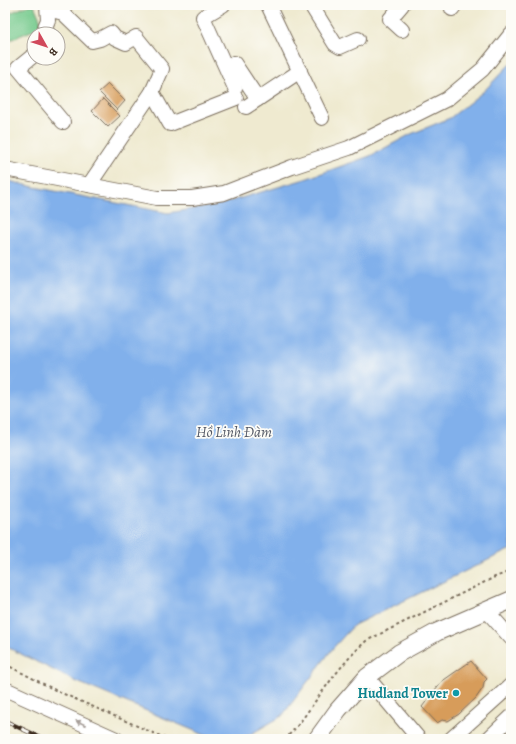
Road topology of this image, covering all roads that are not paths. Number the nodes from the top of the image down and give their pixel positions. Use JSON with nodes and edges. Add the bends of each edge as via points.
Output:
{"nodes":[{"id":1,"x":223,"y":5,"type":"edge"},
{"id":2,"x":268,"y":5,"type":"edge"},
{"id":3,"x":310,"y":5,"type":"edge"},
{"id":4,"x":402,"y":5,"type":"edge"},
{"id":5,"x":47,"y":7,"type":"edge"},
{"id":6,"x":45,"y":26,"type":"edge"},
{"id":7,"x":402,"y":30,"type":"dead end"},
{"id":8,"x":511,"y":34,"type":"edge"},
{"id":9,"x":358,"y":39,"type":"dead end"},
{"id":10,"x":26,"y":62,"type":"edge"},
{"id":11,"x":234,"y":63,"type":"dead end"},
{"id":12,"x":300,"y":71,"type":"junction"},
{"id":13,"x":152,"y":92,"type":"junction"},
{"id":14,"x":239,"y":98,"type":"junction"},
{"id":15,"x":258,"y":99,"type":"junction"},
{"id":16,"x":322,"y":118,"type":"dead end"},
{"id":17,"x":63,"y":122,"type":"dead end"},
{"id":18,"x":5,"y":169,"type":"edge"},
{"id":19,"x":89,"y":185,"type":"junction"},
{"id":20,"x":511,"y":600,"type":"edge"},
{"id":21,"x":487,"y":611,"type":"junction"},
{"id":22,"x":511,"y":638,"type":"edge"},
{"id":23,"x":367,"y":678,"type":"junction"},
{"id":24,"x":511,"y":685,"type":"edge"},
{"id":25,"x":5,"y":689,"type":"edge"},
{"id":26,"x":511,"y":717,"type":"edge"},
{"id":27,"x":116,"y":739,"type":"edge"},
{"id":28,"x":317,"y":739,"type":"edge"},
{"id":29,"x":420,"y":739,"type":"edge"},
{"id":30,"x":451,"y":739,"type":"edge"},
{"id":31,"x":488,"y":739,"type":"edge"}],
"edges":[{"from":1,"to":14,"type":"street","via":[[203,17]]},
{"from":2,"to":12,"type":"street"},
{"from":3,"to":9,"type":"street","via":[[335,44],[340,47]]},
{"from":4,"to":7,"type":"street","via":[[390,19]]},
{"from":5,"to":6,"type":"street","via":[[48,20]]},
{"from":5,"to":13,"type":"street","via":[[63,12],[92,41],[111,33],[126,43],[136,38],[162,69]]},
{"from":8,"to":19,"type":"street","via":[[483,69],[447,99],[349,148],[224,192],[192,198],[157,198]]},
{"from":10,"to":17,"type":"street","via":[[18,68]]},
{"from":11,"to":15,"type":"street"},
{"from":12,"to":15,"type":"street"},
{"from":12,"to":16,"type":"street"},
{"from":13,"to":14,"type":"street","via":[[170,124]]},
{"from":13,"to":19,"type":"street"},
{"from":14,"to":15,"type":"street"},
{"from":18,"to":19,"type":"street"},
{"from":20,"to":21,"type":"main road"},
{"from":21,"to":22,"type":"street"},
{"from":21,"to":23,"type":"main road","via":[[437,632],[400,653]]},
{"from":23,"to":28,"type":"main road","via":[[338,710]]},
{"from":23,"to":29,"type":"street"},
{"from":24,"to":30,"type":"street"},
{"from":27,"to":25,"type":"street","one_way":true},
{"from":26,"to":31,"type":"street"}]}
